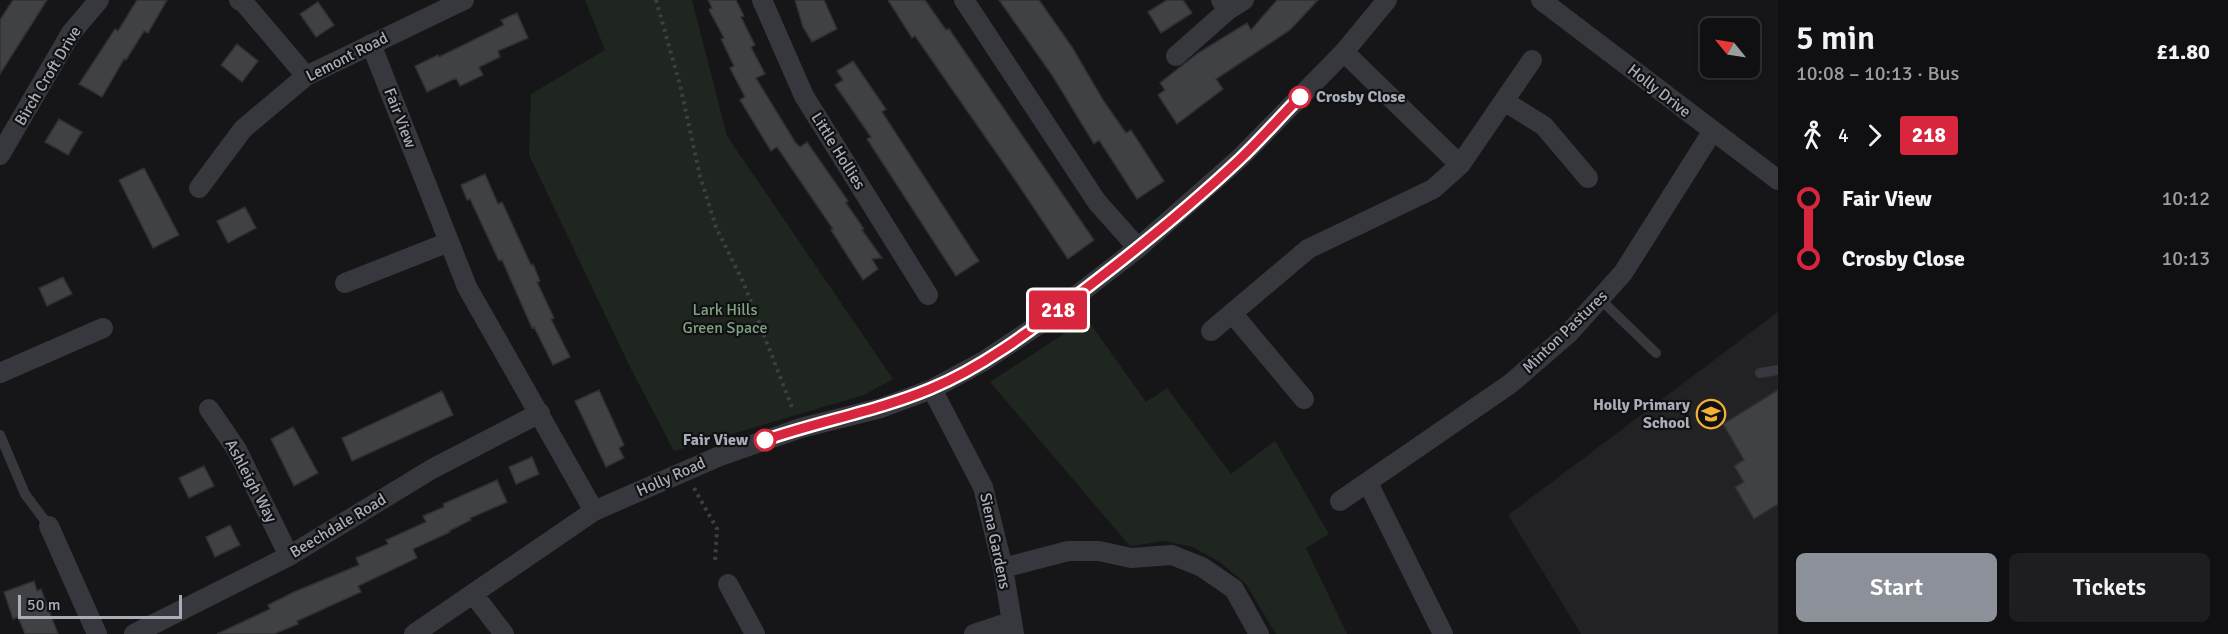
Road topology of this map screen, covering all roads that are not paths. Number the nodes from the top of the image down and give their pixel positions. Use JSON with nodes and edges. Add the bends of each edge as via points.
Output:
{"nodes":[{"id":1,"x":99,"y":0,"type":"edge"},
{"id":2,"x":239,"y":0,"type":"edge"},
{"id":3,"x":762,"y":0,"type":"edge"},
{"id":4,"x":964,"y":0,"type":"edge"},
{"id":5,"x":1387,"y":0,"type":"edge"},
{"id":6,"x":1541,"y":0,"type":"edge"},
{"id":7,"x":459,"y":1,"type":"edge"},
{"id":8,"x":1231,"y":3,"type":"edge"},
{"id":9,"x":371,"y":44,"type":"junction"},
{"id":10,"x":1344,"y":52,"type":"junction"},
{"id":11,"x":1176,"y":56,"type":"dead end"},
{"id":12,"x":1532,"y":60,"type":"dead end"},
{"id":13,"x":306,"y":76,"type":"junction"},
{"id":14,"x":1504,"y":101,"type":"junction"},
{"id":15,"x":1712,"y":132,"type":"junction"},
{"id":16,"x":0,"y":155,"type":"edge"},
{"id":17,"x":1460,"y":165,"type":"junction"},
{"id":18,"x":1776,"y":173,"type":"edge"},
{"id":19,"x":1588,"y":178,"type":"dead end"},
{"id":20,"x":200,"y":188,"type":"dead end"},
{"id":21,"x":449,"y":242,"type":"junction"},
{"id":22,"x":1138,"y":248,"type":"junction"},
{"id":23,"x":345,"y":283,"type":"dead end"},
{"id":24,"x":928,"y":295,"type":"dead end"},
{"id":25,"x":1601,"y":300,"type":"junction"},
{"id":26,"x":1232,"y":313,"type":"junction"},
{"id":27,"x":103,"y":328,"type":"dead end"},
{"id":28,"x":1211,"y":331,"type":"dead end"},
{"id":29,"x":1656,"y":353,"type":"dead end"},
{"id":30,"x":1778,"y":370,"type":"edge"},
{"id":31,"x":0,"y":373,"type":"edge"},
{"id":32,"x":1760,"y":373,"type":"dead end"},
{"id":33,"x":932,"y":388,"type":"junction"},
{"id":34,"x":1304,"y":399,"type":"dead end"},
{"id":35,"x":209,"y":409,"type":"dead end"},
{"id":36,"x":540,"y":413,"type":"junction"},
{"id":37,"x":0,"y":435,"type":"edge"},
{"id":38,"x":1368,"y":483,"type":"junction"},
{"id":39,"x":1340,"y":501,"type":"dead end"},
{"id":40,"x":594,"y":511,"type":"junction"},
{"id":41,"x":49,"y":526,"type":"joint"},
{"id":42,"x":289,"y":556,"type":"junction"},
{"id":43,"x":1003,"y":568,"type":"junction"},
{"id":44,"x":728,"y":584,"type":"dead end"},
{"id":45,"x":474,"y":595,"type":"junction"},
{"id":46,"x":1012,"y":628,"type":"edge"},
{"id":47,"x":748,"y":632,"type":"edge"},
{"id":48,"x":97,"y":634,"type":"edge"},
{"id":49,"x":134,"y":634,"type":"edge"},
{"id":50,"x":414,"y":634,"type":"edge"},
{"id":51,"x":504,"y":634,"type":"edge"},
{"id":52,"x":974,"y":634,"type":"edge"},
{"id":53,"x":1259,"y":634,"type":"edge"},
{"id":54,"x":1443,"y":634,"type":"edge"}],
"edges":[{"from":1,"to":16,"type":"street","name":"Birch Croft Drive","via":[[70,33]]},
{"from":2,"to":13,"type":"street"},
{"from":3,"to":24,"type":"street","name":"Little Hollies","via":[[804,96]]},
{"from":4,"to":22,"type":"street","via":[[1096,202]]},
{"from":5,"to":10,"type":"street","name":"Holly Road"},
{"from":6,"to":15,"type":"street","name":"Holly Drive"},
{"from":7,"to":9,"type":"street","name":"Lemont Road"},
{"from":8,"to":11,"type":"street"},
{"from":9,"to":13,"type":"street","name":"Lemont Road"},
{"from":9,"to":21,"type":"street","name":"Fair View"},
{"from":10,"to":17,"type":"street"},
{"from":10,"to":22,"type":"street","name":"Holly Road","via":[[1240,158]]},
{"from":12,"to":14,"type":"street"},
{"from":13,"to":20,"type":"street","name":"Lemont Road","via":[[243,129]]},
{"from":14,"to":17,"type":"street"},
{"from":14,"to":19,"type":"street","via":[[1544,126]]},
{"from":15,"to":18,"type":"street","name":"Holly Drive"},
{"from":15,"to":25,"type":"street","name":"Minton Pastures","via":[[1623,273]]},
{"from":17,"to":26,"type":"street","via":[[1433,189],[1308,249]]},
{"from":21,"to":23,"type":"street"},
{"from":21,"to":36,"type":"street","name":"Fair View","via":[[467,287]]},
{"from":22,"to":33,"type":"street","name":"Holly Road","via":[[1041,323],[984,361]]},
{"from":25,"to":29,"type":"lane"},
{"from":25,"to":38,"type":"street","name":"Minton Pastures","via":[[1510,384]]},
{"from":26,"to":28,"type":"street"},
{"from":26,"to":34,"type":"street"},
{"from":27,"to":31,"type":"street"},
{"from":30,"to":32,"type":"lane"},
{"from":33,"to":40,"type":"street","name":"Holly Road","via":[[881,408],[801,428],[720,456]]},
{"from":33,"to":43,"type":"street","name":"Siena Gardens","via":[[983,487]]},
{"from":35,"to":42,"type":"street","name":"Ashleigh Way","via":[[237,450]]},
{"from":36,"to":40,"type":"street","name":"Fair View"},
{"from":36,"to":42,"type":"street","name":"Beechdale Road","via":[[432,470]]},
{"from":37,"to":41,"type":"lane","via":[[25,494]]},
{"from":38,"to":39,"type":"street","name":"Minton Pastures"},
{"from":38,"to":54,"type":"street"},
{"from":40,"to":45,"type":"street","name":"Holly Road"},
{"from":41,"to":48,"type":"street"},
{"from":42,"to":49,"type":"street","name":"Beechdale Road"},
{"from":43,"to":46,"type":"street","name":"Siena Gardens"},
{"from":43,"to":53,"type":"street","via":[[1068,551],[1099,551],[1131,558],[1172,555],[1202,567],[1234,589]]},
{"from":44,"to":47,"type":"street"},
{"from":45,"to":50,"type":"street","name":"Holly Road"},
{"from":45,"to":51,"type":"street"},
{"from":46,"to":52,"type":"street"}]}
